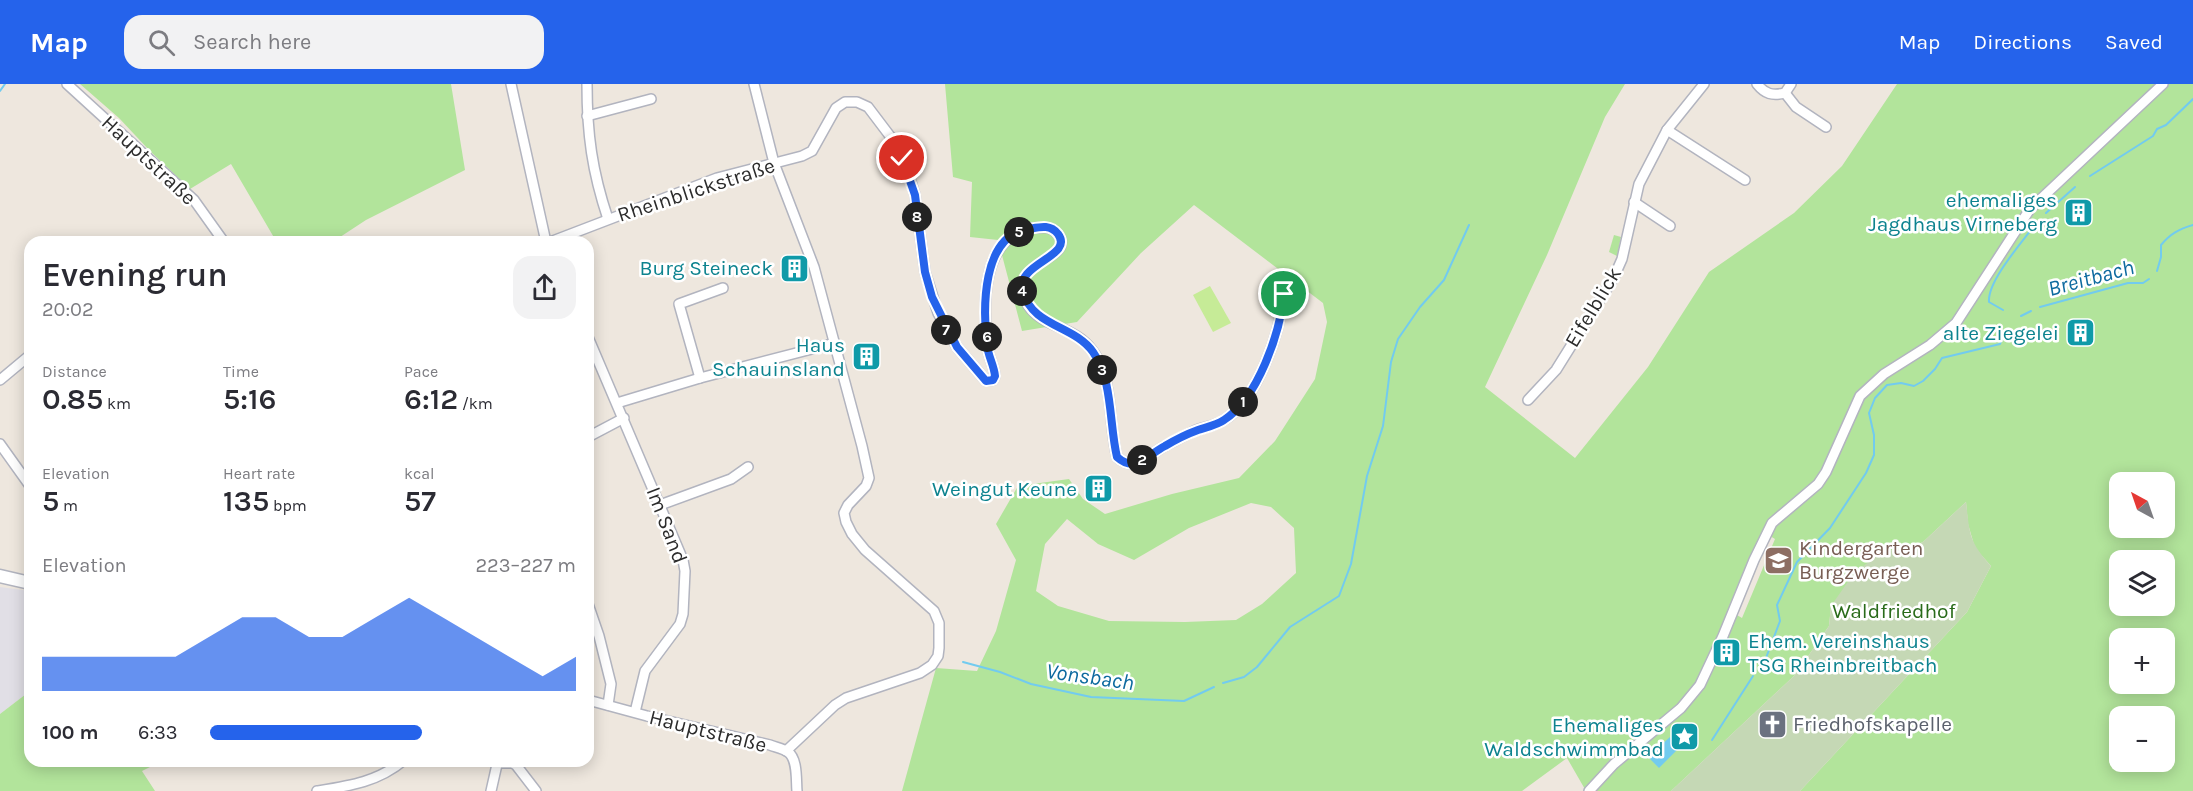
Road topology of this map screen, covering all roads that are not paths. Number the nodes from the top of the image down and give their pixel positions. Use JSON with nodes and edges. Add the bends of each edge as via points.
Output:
{"nodes":[{"id":1,"x":67,"y":84,"type":"edge"},
{"id":2,"x":511,"y":84,"type":"edge"},
{"id":3,"x":587,"y":84,"type":"edge"},
{"id":4,"x":754,"y":84,"type":"edge"},
{"id":5,"x":1704,"y":84,"type":"edge"},
{"id":6,"x":1757,"y":84,"type":"edge"},
{"id":7,"x":1791,"y":84,"type":"edge"},
{"id":8,"x":2163,"y":84,"type":"edge"},
{"id":9,"x":1785,"y":93,"type":"junction"},
{"id":10,"x":651,"y":99,"type":"dead end"},
{"id":11,"x":587,"y":116,"type":"junction"},
{"id":12,"x":1826,"y":127,"type":"dead end"},
{"id":13,"x":1667,"y":130,"type":"junction"},
{"id":14,"x":774,"y":163,"type":"junction"},
{"id":15,"x":1745,"y":180,"type":"dead end"},
{"id":16,"x":1634,"y":202,"type":"junction"},
{"id":17,"x":608,"y":219,"type":"junction"},
{"id":18,"x":1671,"y":226,"type":"dead end"},
{"id":19,"x":220,"y":236,"type":"edge"},
{"id":20,"x":547,"y":236,"type":"edge"},
{"id":21,"x":564,"y":236,"type":"edge"},
{"id":22,"x":723,"y":288,"type":"dead end"},
{"id":23,"x":1284,"y":294,"type":"dead end"},
{"id":24,"x":835,"y":343,"type":"junction"},
{"id":25,"x":594,"y":351,"type":"edge"},
{"id":26,"x":24,"y":360,"type":"edge"},
{"id":27,"x":700,"y":378,"type":"junction"},
{"id":28,"x":0,"y":380,"type":"edge"},
{"id":29,"x":1528,"y":400,"type":"dead end"},
{"id":30,"x":617,"y":403,"type":"junction"},
{"id":31,"x":624,"y":418,"type":"junction"},
{"id":32,"x":594,"y":434,"type":"edge"},
{"id":33,"x":0,"y":444,"type":"edge"},
{"id":34,"x":748,"y":467,"type":"dead end"},
{"id":35,"x":24,"y":478,"type":"edge"},
{"id":36,"x":660,"y":506,"type":"junction"},
{"id":37,"x":0,"y":576,"type":"edge"},
{"id":38,"x":24,"y":579,"type":"edge"},
{"id":39,"x":594,"y":621,"type":"edge"},
{"id":40,"x":594,"y":702,"type":"edge"},
{"id":41,"x":608,"y":705,"type":"junction"},
{"id":42,"x":635,"y":712,"type":"junction"},
{"id":43,"x":786,"y":751,"type":"junction"},
{"id":44,"x":394,"y":767,"type":"edge"},
{"id":45,"x":497,"y":767,"type":"edge"},
{"id":46,"x":518,"y":767,"type":"edge"},
{"id":47,"x":317,"y":791,"type":"edge"},
{"id":48,"x":491,"y":791,"type":"edge"},
{"id":49,"x":536,"y":791,"type":"edge"},
{"id":50,"x":797,"y":791,"type":"edge"},
{"id":51,"x":1589,"y":791,"type":"edge"}],
"edges":[{"from":1,"to":19,"type":"street","name":"Hauptstraße","via":[[194,200]]},
{"from":2,"to":20,"type":"street"},
{"from":3,"to":11,"type":"street"},
{"from":4,"to":14,"type":"street"},
{"from":5,"to":13,"type":"street","name":"Eifelblick"},
{"from":6,"to":9,"type":"street","via":[[1773,95]]},
{"from":7,"to":9,"type":"street"},
{"from":8,"to":51,"type":"street","via":[[2030,209],[1956,323],[1860,396],[1818,484],[1772,523],[1700,685],[1681,708],[1614,764]]},
{"from":9,"to":12,"type":"street","via":[[1796,107]]},
{"from":10,"to":11,"type":"street"},
{"from":11,"to":17,"type":"street","via":[[596,181]]},
{"from":13,"to":15,"type":"street"},
{"from":13,"to":16,"type":"street","name":"Eifelblick"},
{"from":14,"to":17,"type":"street","name":"Rheinblickstraße","via":[[717,178]]},
{"from":14,"to":23,"type":"street","name":"Rheinblickstraße","via":[[812,151],[836,108],[845,102],[868,107],[893,140],[911,182],[925,272],[938,313],[957,347],[986,381],[995,376],[986,333],[986,290],[995,255],[1004,242],[1024,229],[1054,230],[1061,239],[1060,246],[1056,253],[1027,272],[1022,290],[1037,315],[1080,338],[1100,362],[1117,457],[1128,464],[1135,465],[1164,446],[1222,422],[1235,412],[1265,364],[1279,327]]},
{"from":14,"to":24,"type":"street","via":[[814,267]]},
{"from":16,"to":18,"type":"street"},
{"from":16,"to":29,"type":"street","name":"Eifelblick","via":[[1614,277],[1556,370]]},
{"from":17,"to":21,"type":"street","name":"Rheinblickstraße"},
{"from":22,"to":27,"type":"street","via":[[679,304]]},
{"from":24,"to":27,"type":"street"},
{"from":24,"to":43,"type":"street","via":[[868,478],[844,513],[852,534],[866,550],[934,611],[939,623],[938,656],[927,669],[846,698]]},
{"from":25,"to":30,"type":"street","name":"Im Sand"},
{"from":26,"to":28,"type":"street"},
{"from":27,"to":30,"type":"street"},
{"from":30,"to":31,"type":"street","name":"Im Sand"},
{"from":31,"to":32,"type":"street"},
{"from":31,"to":36,"type":"street","name":"Im Sand"},
{"from":33,"to":35,"type":"street"},
{"from":34,"to":36,"type":"street","via":[[731,479]]},
{"from":36,"to":42,"type":"street","name":"Im Sand","via":[[683,560],[683,614],[680,624],[645,671]]},
{"from":37,"to":38,"type":"street"},
{"from":39,"to":41,"type":"street","via":[[611,684]]},
{"from":40,"to":41,"type":"street","name":"Hauptstraße"},
{"from":41,"to":42,"type":"street","name":"Hauptstraße"},
{"from":42,"to":43,"type":"street","name":"Hauptstraße"},
{"from":43,"to":50,"type":"street","name":"Hauptstraße","via":[[794,763]]},
{"from":44,"to":47,"type":"street","via":[[369,781]]},
{"from":45,"to":48,"type":"street"},
{"from":46,"to":49,"type":"street"}]}
